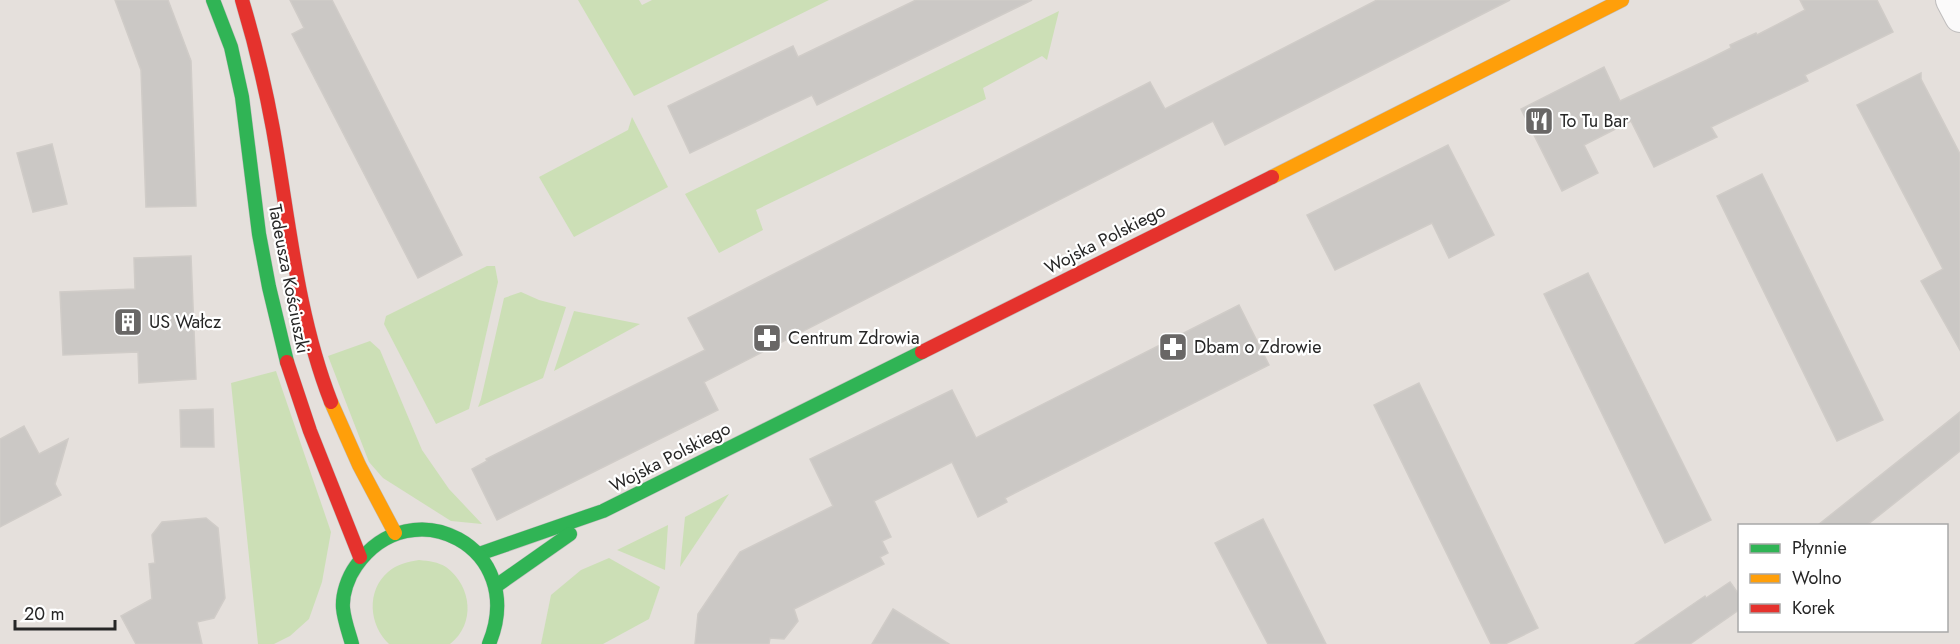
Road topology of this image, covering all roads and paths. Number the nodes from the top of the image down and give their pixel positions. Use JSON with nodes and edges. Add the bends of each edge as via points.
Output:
{"nodes":[{"id":1,"x":213,"y":0,"type":"edge"},
{"id":2,"x":242,"y":0,"type":"edge"},
{"id":3,"x":1622,"y":0,"type":"edge"},
{"id":4,"x":1951,"y":0,"type":"edge"},
{"id":5,"x":1960,"y":17,"type":"edge"},
{"id":6,"x":603,"y":511,"type":"junction"},
{"id":7,"x":395,"y":533,"type":"junction"},
{"id":8,"x":479,"y":554,"type":"junction"},
{"id":9,"x":360,"y":557,"type":"junction"},
{"id":10,"x":496,"y":586,"type":"junction"},
{"id":11,"x":352,"y":644,"type":"edge"},
{"id":12,"x":489,"y":644,"type":"edge"}],
"edges":[{"from":1,"to":9,"type":"main road","name":"Tadeusza Kościuszki","via":[[231,47],[242,97],[259,234],[285,355],[310,431]]},
{"from":2,"to":7,"type":"main road","name":"Tadeusza Kościuszki","via":[[268,100],[312,346],[331,407]]},
{"from":3,"to":6,"type":"main road","name":"Wojska Polskiego"},
{"from":4,"to":5,"type":"street"},
{"from":6,"to":8,"type":"main road","name":"Wojska Polskiego"},
{"from":6,"to":10,"type":"main road","name":"Wojska Polskiego"},
{"from":7,"to":8,"type":"main road","via":[[418,528],[440,531],[462,540]]},
{"from":7,"to":9,"type":"main road","via":[[376,542]]},
{"from":8,"to":10,"type":"main road"},
{"from":9,"to":11,"type":"main road","via":[[343,592],[342,612]]},
{"from":10,"to":12,"type":"main road","via":[[499,608]]}]}
